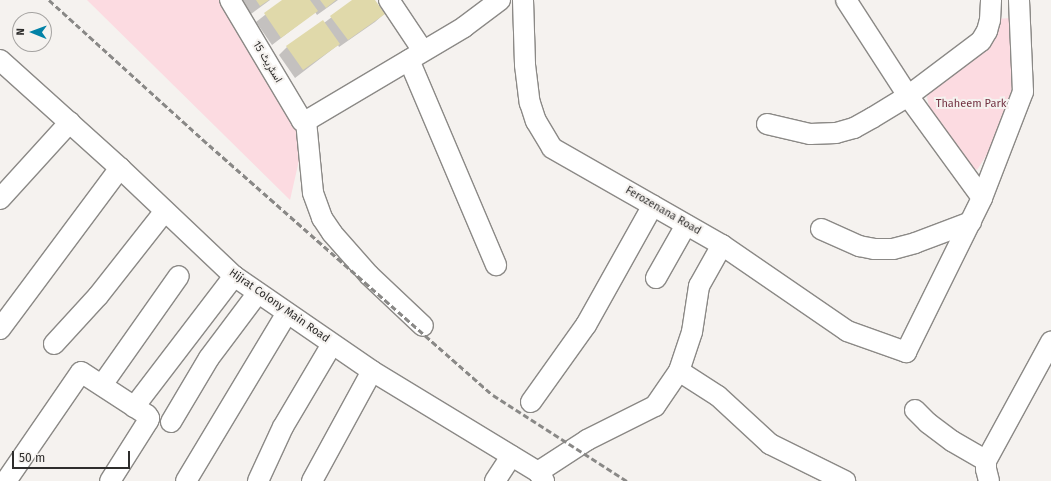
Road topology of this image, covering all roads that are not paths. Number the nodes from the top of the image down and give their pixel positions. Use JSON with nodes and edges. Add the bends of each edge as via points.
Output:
{"nodes":[{"id":1,"x":230,"y":0,"type":"edge"},
{"id":2,"x":389,"y":0,"type":"edge"},
{"id":3,"x":500,"y":0,"type":"edge"},
{"id":4,"x":523,"y":0,"type":"edge"},
{"id":5,"x":846,"y":0,"type":"edge"},
{"id":6,"x":991,"y":0,"type":"edge"},
{"id":7,"x":1019,"y":0,"type":"edge"},
{"id":8,"x":416,"y":56,"type":"junction"},
{"id":9,"x":0,"y":60,"type":"edge"},
{"id":10,"x":908,"y":96,"type":"junction"},
{"id":11,"x":70,"y":122,"type":"junction"},
{"id":12,"x":306,"y":122,"type":"junction"},
{"id":13,"x":767,"y":124,"type":"dead end"},
{"id":14,"x":120,"y":168,"type":"junction"},
{"id":15,"x":982,"y":198,"type":"junction"},
{"id":16,"x":0,"y":199,"type":"edge"},
{"id":17,"x":653,"y":206,"type":"junction"},
{"id":18,"x":165,"y":211,"type":"junction"},
{"id":19,"x":970,"y":222,"type":"junction"},
{"id":20,"x":686,"y":225,"type":"junction"},
{"id":21,"x":821,"y":229,"type":"dead end"},
{"id":22,"x":722,"y":245,"type":"junction"},
{"id":23,"x":496,"y":265,"type":"dead end"},
{"id":24,"x":178,"y":276,"type":"dead end"},
{"id":25,"x":234,"y":276,"type":"junction"},
{"id":26,"x":656,"y":278,"type":"dead end"},
{"id":27,"x":257,"y":294,"type":"junction"},
{"id":28,"x":287,"y":313,"type":"junction"},
{"id":29,"x":422,"y":326,"type":"dead end"},
{"id":30,"x":0,"y":329,"type":"edge"},
{"id":31,"x":1051,"y":342,"type":"edge"},
{"id":32,"x":54,"y":344,"type":"dead end"},
{"id":33,"x":332,"y":344,"type":"junction"},
{"id":34,"x":372,"y":371,"type":"junction"},
{"id":35,"x":679,"y":371,"type":"junction"},
{"id":36,"x":102,"y":385,"type":"junction"},
{"id":37,"x":532,"y":402,"type":"dead end"},
{"id":38,"x":134,"y":407,"type":"junction"},
{"id":39,"x":915,"y":410,"type":"dead end"},
{"id":40,"x":171,"y":422,"type":"dead end"},
{"id":41,"x":511,"y":456,"type":"junction"},
{"id":42,"x":986,"y":461,"type":"junction"},
{"id":43,"x":541,"y":477,"type":"edge"},
{"id":44,"x":6,"y":481,"type":"edge"},
{"id":45,"x":110,"y":481,"type":"edge"},
{"id":46,"x":186,"y":481,"type":"edge"},
{"id":47,"x":258,"y":481,"type":"edge"},
{"id":48,"x":312,"y":481,"type":"edge"},
{"id":49,"x":495,"y":481,"type":"edge"},
{"id":50,"x":845,"y":481,"type":"edge"},
{"id":51,"x":989,"y":481,"type":"edge"}],
"edges":[{"from":1,"to":12,"type":"street","name":"اسٹریٹ 15","via":[[302,121]]},
{"from":2,"to":8,"type":"street"},
{"from":3,"to":8,"type":"street","via":[[464,27]]},
{"from":4,"to":17,"type":"street","name":"Ferozenana Road","via":[[525,65],[530,103],[545,138],[552,148]]},
{"from":5,"to":10,"type":"street"},
{"from":6,"to":10,"type":"street","via":[[990,20],[981,41]]},
{"from":7,"to":15,"type":"street","via":[[1023,92]]},
{"from":8,"to":12,"type":"street"},
{"from":8,"to":23,"type":"street"},
{"from":9,"to":11,"type":"street","name":"Hijrat Colony Main Road"},
{"from":10,"to":13,"type":"street","via":[[854,128],[836,133],[810,134]]},
{"from":10,"to":15,"type":"street"},
{"from":11,"to":14,"type":"street","name":"Hijrat Colony Main Road"},
{"from":11,"to":16,"type":"street"},
{"from":12,"to":29,"type":"street","via":[[313,193],[322,218],[369,275]]},
{"from":14,"to":18,"type":"street","name":"Hijrat Colony Main Road"},
{"from":14,"to":30,"type":"street"},
{"from":15,"to":19,"type":"street"},
{"from":17,"to":20,"type":"street","name":"Ferozenana Road"},
{"from":17,"to":37,"type":"street","via":[[586,326]]},
{"from":18,"to":25,"type":"street","name":"Hijrat Colony Main Road"},
{"from":18,"to":32,"type":"street","via":[[98,296]]},
{"from":19,"to":21,"type":"street","via":[[893,249],[859,246]]},
{"from":19,"to":22,"type":"street","name":"Ferozenana Road","via":[[906,352],[847,331]]},
{"from":20,"to":22,"type":"street","name":"Ferozenana Road"},
{"from":20,"to":26,"type":"street"},
{"from":22,"to":35,"type":"street","via":[[699,286],[692,332]]},
{"from":24,"to":36,"type":"street"},
{"from":25,"to":27,"type":"street","name":"Hijrat Colony Main Road"},
{"from":25,"to":38,"type":"street"},
{"from":27,"to":28,"type":"street","name":"Hijrat Colony Main Road"},
{"from":27,"to":40,"type":"street","via":[[209,358]]},
{"from":28,"to":33,"type":"street","name":"Hijrat Colony Main Road"},
{"from":28,"to":46,"type":"street"},
{"from":31,"to":42,"type":"street"},
{"from":33,"to":34,"type":"street","name":"Hijrat Colony Main Road"},
{"from":33,"to":47,"type":"street","via":[[283,427]]},
{"from":34,"to":41,"type":"street","name":"Hijrat Colony Main Road"},
{"from":34,"to":48,"type":"street"},
{"from":35,"to":43,"type":"street","via":[[655,406],[587,440]]},
{"from":35,"to":50,"type":"street","via":[[718,396],[770,444]]},
{"from":36,"to":38,"type":"street"},
{"from":36,"to":44,"type":"street","via":[[80,372]]},
{"from":38,"to":45,"type":"street","via":[[147,415],[148,421]]},
{"from":39,"to":42,"type":"street","via":[[952,441]]},
{"from":41,"to":43,"type":"street","name":"Hijrat Colony Main Road"},
{"from":41,"to":49,"type":"street"},
{"from":42,"to":51,"type":"street"}]}
